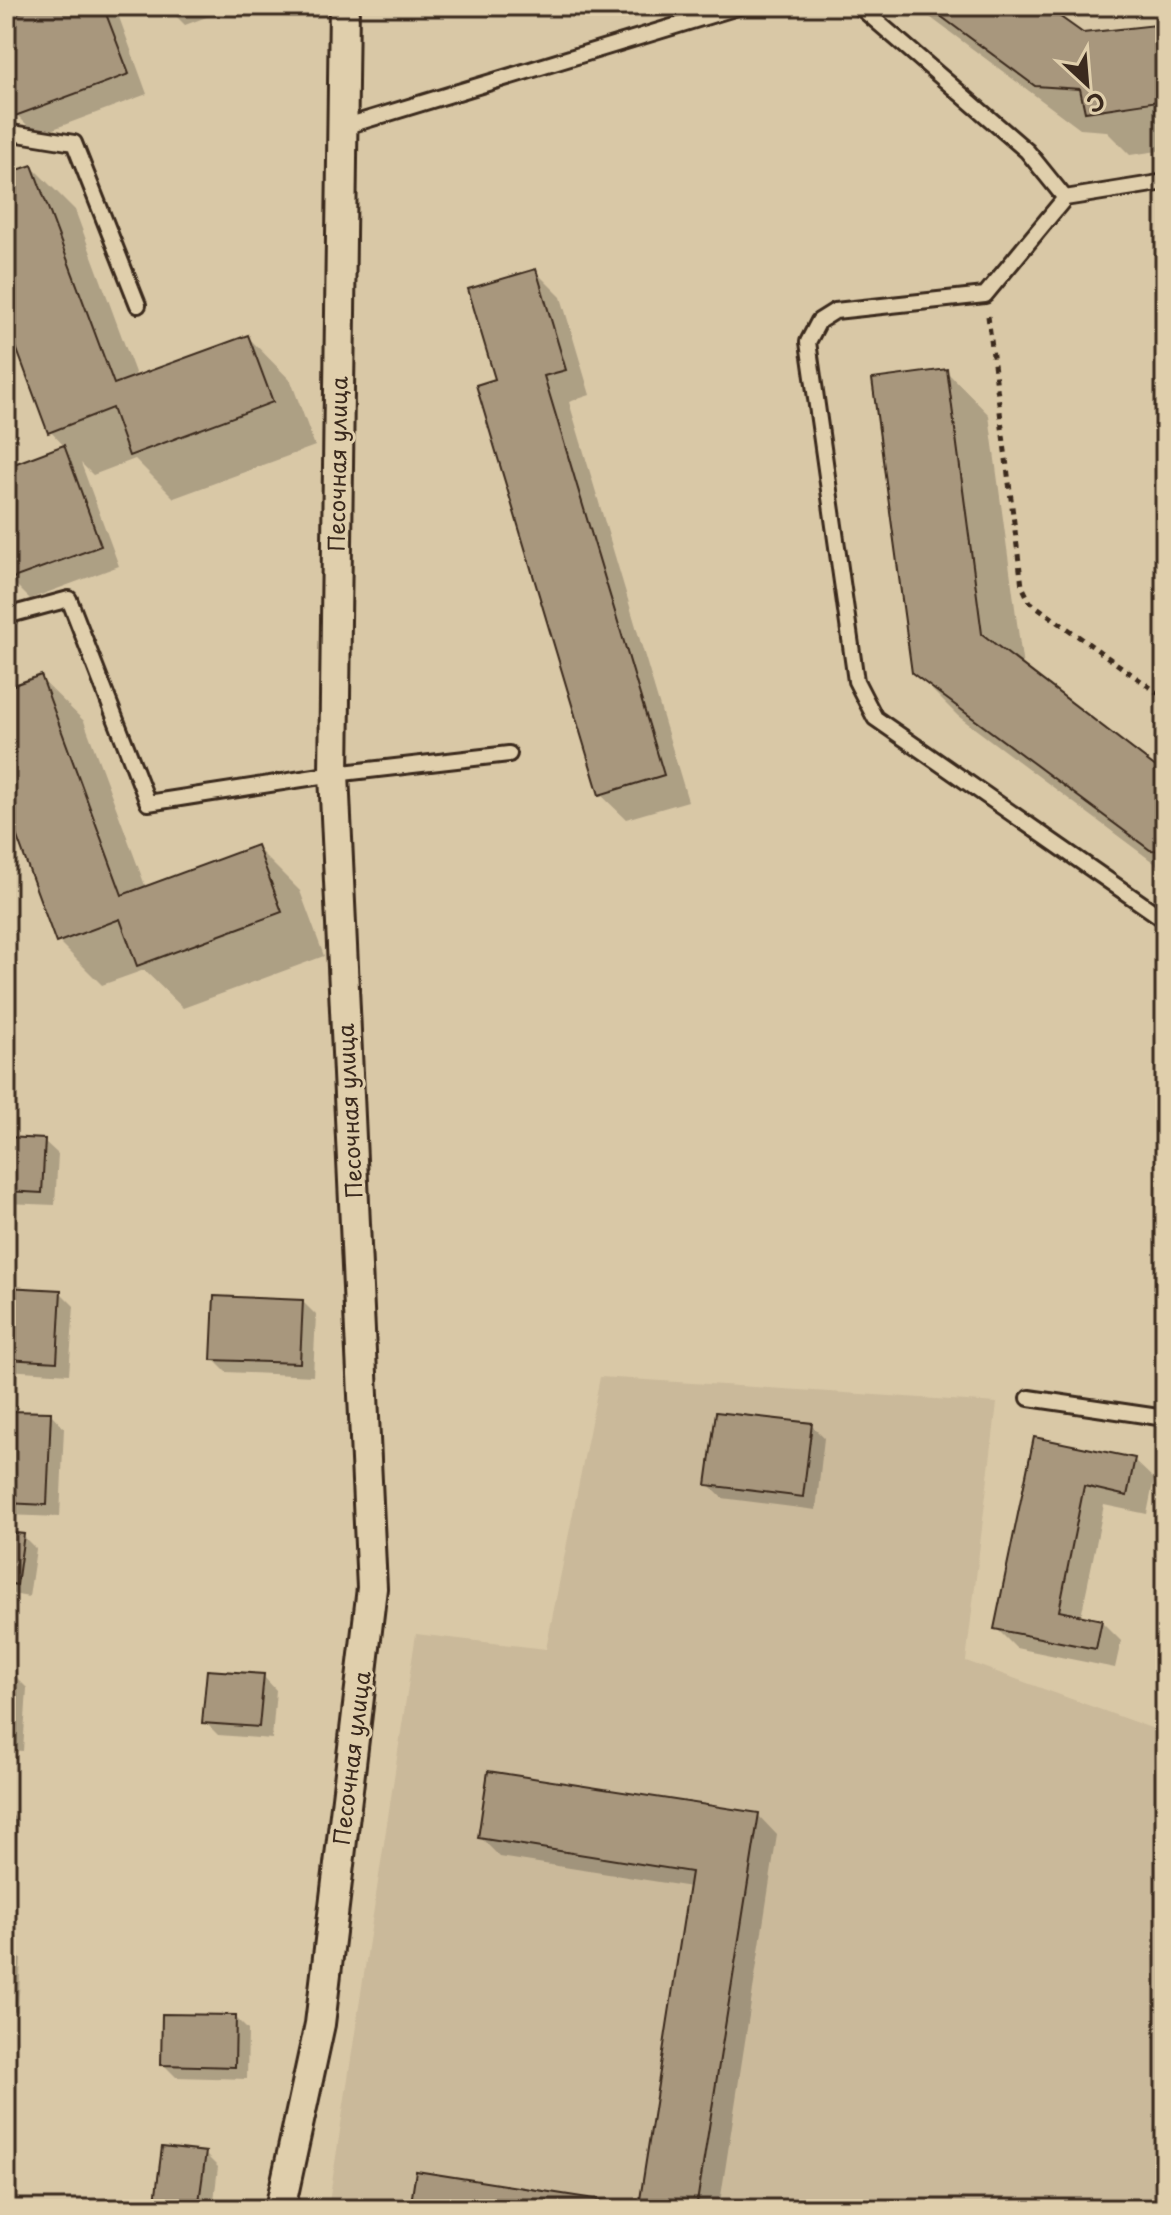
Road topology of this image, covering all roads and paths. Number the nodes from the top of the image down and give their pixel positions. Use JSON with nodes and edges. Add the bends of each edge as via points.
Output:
{"nodes":[{"id":1,"x":344,"y":6,"type":"edge"},
{"id":2,"x":741,"y":6,"type":"edge"},
{"id":3,"x":859,"y":6,"type":"edge"},
{"id":4,"x":343,"y":127,"type":"junction"},
{"id":5,"x":6,"y":132,"type":"edge"},
{"id":6,"x":1165,"y":182,"type":"edge"},
{"id":7,"x":1065,"y":198,"type":"junction"},
{"id":8,"x":985,"y":295,"type":"junction"},
{"id":9,"x":138,"y":305,"type":"dead end"},
{"id":10,"x":6,"y":616,"type":"edge"},
{"id":11,"x":1165,"y":698,"type":"edge"},
{"id":12,"x":509,"y":754,"type":"dead end"},
{"id":13,"x":334,"y":774,"type":"junction"},
{"id":14,"x":1165,"y":920,"type":"edge"},
{"id":15,"x":1029,"y":1398,"type":"dead end"},
{"id":16,"x":1165,"y":1418,"type":"edge"},
{"id":17,"x":280,"y":2209,"type":"edge"}],
"edges":[{"from":1,"to":4,"type":"street","name":"Песочная улица"},
{"from":2,"to":4,"type":"lane"},
{"from":3,"to":7,"type":"lane","via":[[1027,151]]},
{"from":4,"to":13,"type":"street","name":"Песочная улица"},
{"from":5,"to":9,"type":"lane","via":[[74,143]]},
{"from":6,"to":7,"type":"lane"},
{"from":7,"to":8,"type":"lane"},
{"from":8,"to":11,"type":"path","via":[[1022,586],[1030,602]]},
{"from":8,"to":14,"type":"lane","via":[[835,311],[819,321],[808,342],[856,681],[875,718]]},
{"from":10,"to":13,"type":"lane","via":[[69,599],[148,803]]},
{"from":12,"to":13,"type":"lane"},
{"from":13,"to":17,"type":"street","name":"Песочная улица","via":[[372,1588],[320,2024]]},
{"from":15,"to":16,"type":"lane"}]}
